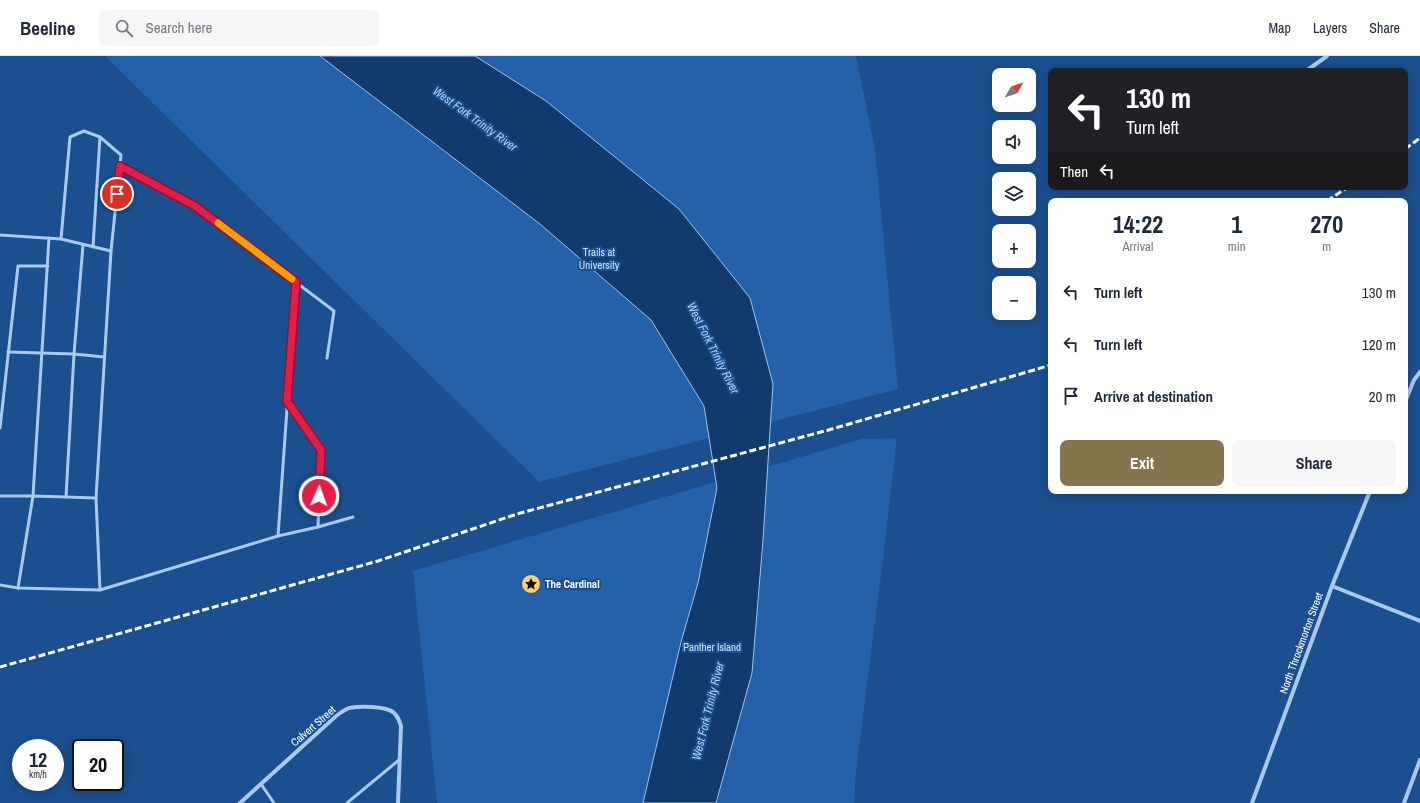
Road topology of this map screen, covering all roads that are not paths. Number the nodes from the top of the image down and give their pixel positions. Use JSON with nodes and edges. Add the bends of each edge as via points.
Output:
{"nodes":[{"id":1,"x":1328,"y":56,"type":"edge"},
{"id":2,"x":1310,"y":68,"type":"edge"},
{"id":3,"x":100,"y":137,"type":"junction"},
{"id":4,"x":120,"y":166,"type":"junction"},
{"id":5,"x":0,"y":235,"type":"edge"},
{"id":6,"x":49,"y":238,"type":"junction"},
{"id":7,"x":61,"y":239,"type":"junction"},
{"id":8,"x":83,"y":245,"type":"junction"},
{"id":9,"x":93,"y":247,"type":"junction"},
{"id":10,"x":111,"y":251,"type":"junction"},
{"id":11,"x":48,"y":266,"type":"junction"},
{"id":12,"x":296,"y":282,"type":"junction"},
{"id":13,"x":8,"y":352,"type":"junction"},
{"id":14,"x":42,"y":354,"type":"junction"},
{"id":15,"x":74,"y":354,"type":"junction"},
{"id":16,"x":104,"y":357,"type":"junction"},
{"id":17,"x":327,"y":358,"type":"dead end"},
{"id":18,"x":1420,"y":372,"type":"edge"},
{"id":19,"x":1408,"y":395,"type":"edge"},
{"id":20,"x":287,"y":401,"type":"junction"},
{"id":21,"x":0,"y":428,"type":"edge"},
{"id":22,"x":1369,"y":494,"type":"edge"},
{"id":23,"x":0,"y":496,"type":"edge"},
{"id":24,"x":32,"y":496,"type":"junction"},
{"id":25,"x":66,"y":498,"type":"junction"},
{"id":26,"x":96,"y":498,"type":"junction"},
{"id":27,"x":353,"y":517,"type":"dead end"},
{"id":28,"x":318,"y":527,"type":"junction"},
{"id":29,"x":278,"y":536,"type":"junction"},
{"id":30,"x":0,"y":585,"type":"edge"},
{"id":31,"x":1332,"y":586,"type":"junction"},
{"id":32,"x":18,"y":588,"type":"junction"},
{"id":33,"x":100,"y":590,"type":"junction"},
{"id":34,"x":1420,"y":621,"type":"edge"},
{"id":35,"x":399,"y":760,"type":"junction"},
{"id":36,"x":1420,"y":760,"type":"edge"},
{"id":37,"x":261,"y":784,"type":"junction"},
{"id":38,"x":240,"y":803,"type":"edge"},
{"id":39,"x":274,"y":803,"type":"edge"},
{"id":40,"x":347,"y":803,"type":"edge"},
{"id":41,"x":398,"y":803,"type":"edge"},
{"id":42,"x":1252,"y":803,"type":"edge"},
{"id":43,"x":1404,"y":803,"type":"edge"}],
"edges":[{"from":1,"to":2,"type":"street"},
{"from":3,"to":4,"type":"lane","via":[[121,155]]},
{"from":3,"to":7,"type":"lane","via":[[84,131],[70,137]]},
{"from":3,"to":9,"type":"lane"},
{"from":4,"to":10,"type":"lane"},
{"from":4,"to":12,"type":"lane","via":[[195,206]]},
{"from":5,"to":6,"type":"lane"},
{"from":6,"to":7,"type":"lane"},
{"from":6,"to":11,"type":"lane"},
{"from":7,"to":8,"type":"lane"},
{"from":8,"to":9,"type":"lane"},
{"from":8,"to":15,"type":"lane"},
{"from":9,"to":10,"type":"lane"},
{"from":10,"to":16,"type":"lane"},
{"from":11,"to":13,"type":"lane","via":[[18,266]]},
{"from":11,"to":14,"type":"lane"},
{"from":12,"to":17,"type":"lane","via":[[334,311]]},
{"from":12,"to":20,"type":"lane"},
{"from":13,"to":14,"type":"lane"},
{"from":13,"to":21,"type":"lane"},
{"from":14,"to":15,"type":"lane"},
{"from":14,"to":24,"type":"lane"},
{"from":15,"to":16,"type":"lane"},
{"from":15,"to":25,"type":"lane"},
{"from":16,"to":26,"type":"lane"},
{"from":18,"to":19,"type":"street"},
{"from":20,"to":28,"type":"lane","via":[[321,450]]},
{"from":20,"to":29,"type":"lane"},
{"from":22,"to":31,"type":"street","name":"North Throckmorton Street"},
{"from":23,"to":24,"type":"lane"},
{"from":24,"to":25,"type":"lane"},
{"from":24,"to":32,"type":"lane"},
{"from":25,"to":26,"type":"lane"},
{"from":26,"to":33,"type":"lane"},
{"from":27,"to":28,"type":"lane"},
{"from":28,"to":29,"type":"lane"},
{"from":29,"to":33,"type":"lane"},
{"from":30,"to":32,"type":"lane"},
{"from":31,"to":34,"type":"street"},
{"from":31,"to":42,"type":"street","name":"North Throckmorton Street"},
{"from":32,"to":33,"type":"lane"},
{"from":35,"to":37,"type":"street","name":"Calvert Street","via":[[401,726],[394,713],[380,708],[348,709],[336,716]]},
{"from":35,"to":40,"type":"lane"},
{"from":35,"to":41,"type":"street","name":"Calvert Street"},
{"from":36,"to":43,"type":"street"},
{"from":37,"to":38,"type":"street","name":"Calvert Street"},
{"from":37,"to":39,"type":"lane"}]}
